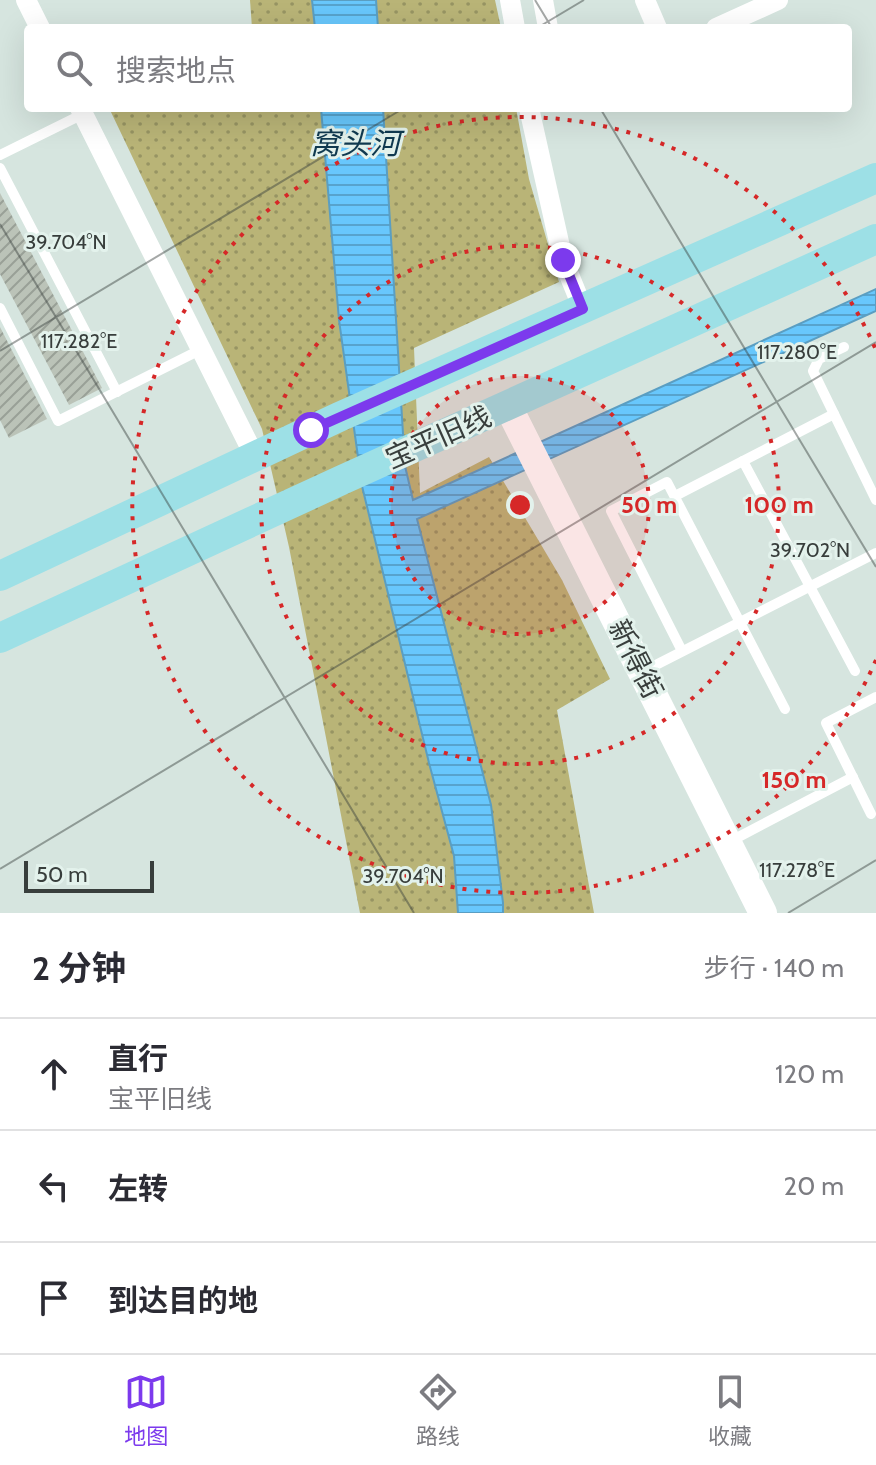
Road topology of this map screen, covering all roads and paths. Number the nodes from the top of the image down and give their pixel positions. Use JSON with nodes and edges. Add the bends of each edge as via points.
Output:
{"nodes":[{"id":1,"x":26,"y":0,"type":"edge"},
{"id":2,"x":510,"y":0,"type":"edge"},
{"id":3,"x":543,"y":0,"type":"edge"},
{"id":4,"x":645,"y":0,"type":"edge"},
{"id":5,"x":778,"y":0,"type":"edge"},
{"id":6,"x":38,"y":24,"type":"edge"},
{"id":7,"x":514,"y":24,"type":"edge"},
{"id":8,"x":547,"y":24,"type":"edge"},
{"id":9,"x":655,"y":24,"type":"edge"},
{"id":10,"x":725,"y":24,"type":"edge"},
{"id":11,"x":80,"y":112,"type":"edge"},
{"id":12,"x":83,"y":112,"type":"edge"},
{"id":13,"x":530,"y":112,"type":"edge"},
{"id":14,"x":0,"y":155,"type":"edge"},
{"id":15,"x":0,"y":168,"type":"edge"},
{"id":16,"x":876,"y":178,"type":"edge"},
{"id":17,"x":876,"y":239,"type":"edge"},
{"id":18,"x":0,"y":308,"type":"edge"},
{"id":19,"x":583,"y":309,"type":"junction"},
{"id":20,"x":844,"y":347,"type":"dead end"},
{"id":21,"x":202,"y":349,"type":"junction"},
{"id":22,"x":117,"y":392,"type":"junction"},
{"id":23,"x":508,"y":406,"type":"junction"},
{"id":24,"x":834,"y":414,"type":"junction"},
{"id":25,"x":255,"y":457,"type":"junction"},
{"id":26,"x":743,"y":461,"type":"junction"},
{"id":27,"x":675,"y":496,"type":"junction"},
{"id":28,"x":876,"y":500,"type":"edge"},
{"id":29,"x":876,"y":553,"type":"edge"},
{"id":30,"x":0,"y":576,"type":"edge"},
{"id":31,"x":810,"y":586,"type":"junction"},
{"id":32,"x":740,"y":622,"type":"junction"},
{"id":33,"x":0,"y":638,"type":"edge"},
{"id":34,"x":682,"y":651,"type":"junction"},
{"id":35,"x":855,"y":671,"type":"dead end"},
{"id":36,"x":642,"y":672,"type":"junction"},
{"id":37,"x":876,"y":697,"type":"edge"},
{"id":38,"x":785,"y":709,"type":"dead end"},
{"id":39,"x":853,"y":777,"type":"junction"},
{"id":40,"x":871,"y":814,"type":"dead end"},
{"id":41,"x":728,"y":843,"type":"junction"},
{"id":42,"x":763,"y":913,"type":"edge"}],
"edges":[{"from":1,"to":6,"type":"street"},
{"from":2,"to":7,"type":"street"},
{"from":3,"to":8,"type":"street"},
{"from":4,"to":9,"type":"street"},
{"from":5,"to":10,"type":"street"},
{"from":11,"to":14,"type":"lane"},
{"from":12,"to":21,"type":"street"},
{"from":13,"to":19,"type":"street","via":[[563,260]]},
{"from":15,"to":22,"type":"lane"},
{"from":16,"to":19,"type":"main road","name":"宝平旧线"},
{"from":17,"to":23,"type":"main road","name":"宝平旧线"},
{"from":18,"to":22,"type":"lane","via":[[58,421]]},
{"from":19,"to":25,"type":"main road","name":"宝平旧线"},
{"from":20,"to":24,"type":"lane","via":[[819,359],[813,371]]},
{"from":21,"to":22,"type":"lane"},
{"from":21,"to":25,"type":"street"},
{"from":23,"to":33,"type":"main road","name":"宝平旧线"},
{"from":23,"to":36,"type":"street","name":"新得街"},
{"from":24,"to":26,"type":"lane"},
{"from":24,"to":28,"type":"lane"},
{"from":25,"to":30,"type":"main road","name":"宝平旧线"},
{"from":26,"to":27,"type":"lane"},
{"from":26,"to":31,"type":"lane"},
{"from":27,"to":32,"type":"lane"},
{"from":27,"to":34,"type":"lane","via":[[667,482],[611,511]]},
{"from":29,"to":31,"type":"lane"},
{"from":31,"to":32,"type":"lane"},
{"from":31,"to":35,"type":"lane"},
{"from":32,"to":34,"type":"lane"},
{"from":32,"to":38,"type":"lane"},
{"from":34,"to":36,"type":"lane"},
{"from":36,"to":41,"type":"street","name":"新得街"},
{"from":37,"to":39,"type":"lane","via":[[826,723]]},
{"from":39,"to":40,"type":"lane"},
{"from":39,"to":41,"type":"lane"},
{"from":41,"to":42,"type":"street","name":"新得街"}]}
